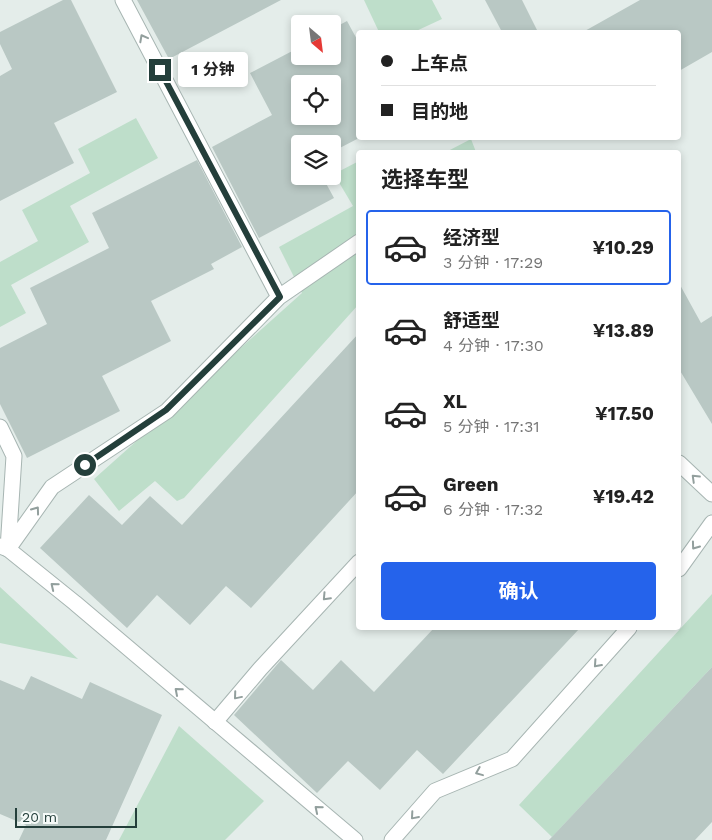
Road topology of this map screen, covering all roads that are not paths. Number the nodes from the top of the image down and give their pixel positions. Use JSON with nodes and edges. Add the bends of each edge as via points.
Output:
{"nodes":[{"id":1,"x":123,"y":0,"type":"edge"},
{"id":2,"x":356,"y":244,"type":"edge"},
{"id":3,"x":280,"y":297,"type":"junction"},
{"id":4,"x":0,"y":427,"type":"edge"},
{"id":5,"x":681,"y":464,"type":"edge"},
{"id":6,"x":712,"y":494,"type":"edge"},
{"id":7,"x":712,"y":523,"type":"edge"},
{"id":8,"x":4,"y":548,"type":"edge"},
{"id":9,"x":356,"y":565,"type":"edge"},
{"id":10,"x":681,"y":566,"type":"edge"},
{"id":11,"x":627,"y":630,"type":"edge"},
{"id":12,"x":215,"y":722,"type":"junction"},
{"id":13,"x":355,"y":840,"type":"edge"},
{"id":14,"x":392,"y":840,"type":"edge"}],
"edges":[{"from":3,"to":1,"type":"street","one_way":true},
{"from":2,"to":3,"type":"street"},
{"from":8,"to":3,"type":"street","one_way":true,"via":[[52,487],[166,410]]},
{"from":4,"to":8,"type":"street","via":[[14,456]]},
{"from":6,"to":5,"type":"street","one_way":true},
{"from":7,"to":10,"type":"street","one_way":true},
{"from":12,"to":8,"type":"street","one_way":true,"via":[[75,603]]},
{"from":9,"to":12,"type":"street","one_way":true},
{"from":11,"to":14,"type":"street","one_way":true,"via":[[512,759],[435,791]]},
{"from":13,"to":12,"type":"street","one_way":true}]}
